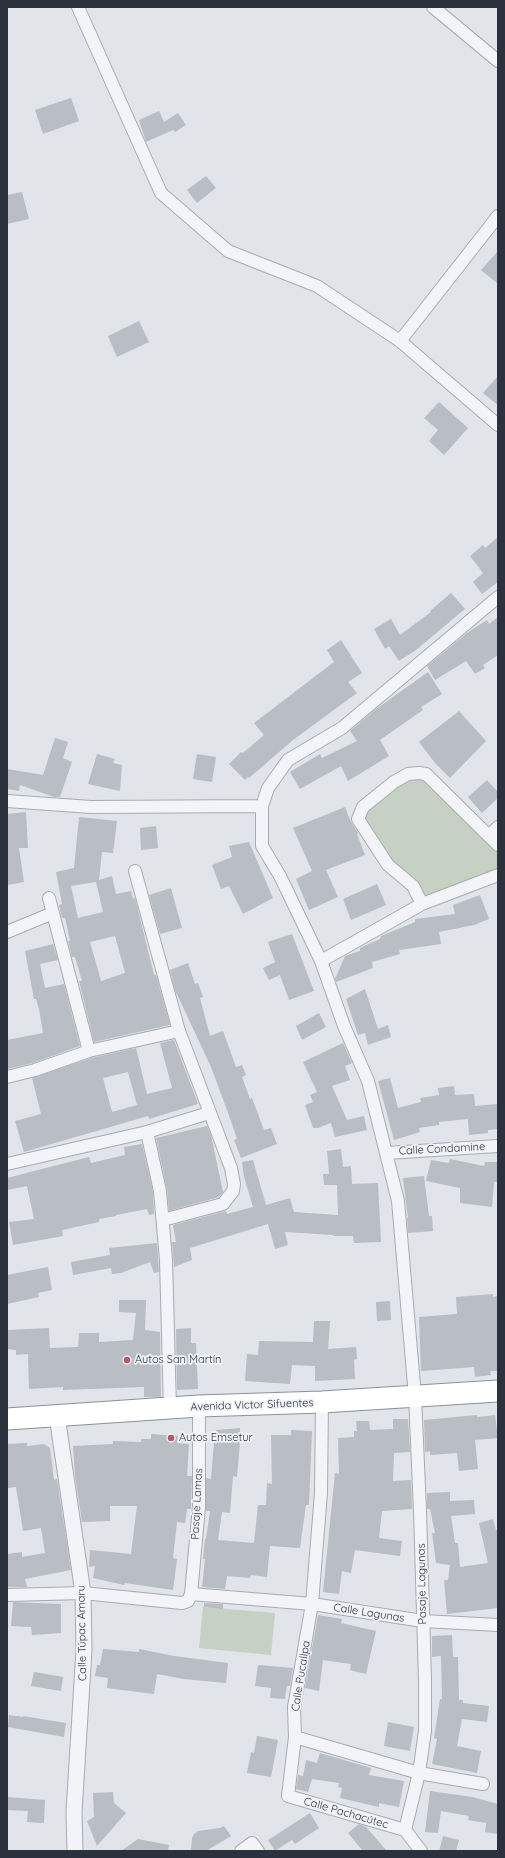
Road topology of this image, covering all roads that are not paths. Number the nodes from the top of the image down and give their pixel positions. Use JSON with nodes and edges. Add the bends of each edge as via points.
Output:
{"nodes":[{"id":1,"x":78,"y":7,"type":"edge"},
{"id":2,"x":433,"y":7,"type":"edge"},
{"id":3,"x":498,"y":61,"type":"edge"},
{"id":4,"x":498,"y":216,"type":"edge"},
{"id":5,"x":400,"y":341,"type":"junction"},
{"id":6,"x":498,"y":425,"type":"edge"},
{"id":7,"x":498,"y":597,"type":"edge"},
{"id":8,"x":7,"y":800,"type":"edge"},
{"id":9,"x":262,"y":806,"type":"junction"},
{"id":10,"x":498,"y":827,"type":"edge"},
{"id":11,"x":489,"y":836,"type":"junction"},
{"id":12,"x":498,"y":845,"type":"edge"},
{"id":13,"x":134,"y":871,"type":"dead end"},
{"id":14,"x":498,"y":874,"type":"edge"},
{"id":15,"x":49,"y":898,"type":"dead end"},
{"id":16,"x":422,"y":904,"type":"junction"},
{"id":17,"x":53,"y":913,"type":"junction"},
{"id":18,"x":7,"y":932,"type":"edge"},
{"id":19,"x":321,"y":961,"type":"junction"},
{"id":20,"x":180,"y":1031,"type":"junction"},
{"id":21,"x":89,"y":1050,"type":"junction"},
{"id":22,"x":7,"y":1077,"type":"edge"},
{"id":23,"x":209,"y":1113,"type":"junction"},
{"id":24,"x":147,"y":1132,"type":"junction"},
{"id":25,"x":498,"y":1146,"type":"edge"},
{"id":26,"x":387,"y":1153,"type":"junction"},
{"id":27,"x":7,"y":1164,"type":"edge"},
{"id":28,"x":163,"y":1220,"type":"junction"},
{"id":29,"x":498,"y":1391,"type":"edge"},
{"id":30,"x":415,"y":1396,"type":"junction"},
{"id":31,"x":322,"y":1402,"type":"junction"},
{"id":32,"x":199,"y":1406,"type":"junction"},
{"id":33,"x":170,"y":1409,"type":"junction"},
{"id":34,"x":57,"y":1416,"type":"junction"},
{"id":35,"x":7,"y":1419,"type":"edge"},
{"id":36,"x":83,"y":1593,"type":"junction"},
{"id":37,"x":7,"y":1596,"type":"edge"},
{"id":38,"x":189,"y":1598,"type":"junction"},
{"id":39,"x":312,"y":1604,"type":"junction"},
{"id":40,"x":423,"y":1622,"type":"junction"},
{"id":41,"x":498,"y":1625,"type":"edge"},
{"id":42,"x":295,"y":1737,"type":"junction"},
{"id":43,"x":419,"y":1773,"type":"junction"},
{"id":44,"x":483,"y":1784,"type":"dead end"},
{"id":45,"x":288,"y":1796,"type":"joint"},
{"id":46,"x":405,"y":1830,"type":"junction"},
{"id":47,"x":255,"y":1847,"type":"edge"},
{"id":48,"x":75,"y":1851,"type":"edge"},
{"id":49,"x":241,"y":1851,"type":"edge"},
{"id":50,"x":421,"y":1851,"type":"edge"}],
"edges":[{"from":1,"to":5,"type":"street","via":[[161,193],[228,251],[317,286]]},
{"from":2,"to":3,"type":"street"},
{"from":4,"to":5,"type":"street"},
{"from":5,"to":6,"type":"street"},
{"from":7,"to":9,"type":"street","name":"Pasaje Lagunas","via":[[342,728],[288,760],[268,788]]},
{"from":8,"to":9,"type":"street","via":[[91,806]]},
{"from":9,"to":19,"type":"street","name":"Pasaje Lagunas","via":[[262,846],[280,876]]},
{"from":10,"to":11,"type":"street"},
{"from":11,"to":12,"type":"street"},
{"from":11,"to":16,"type":"street","via":[[423,773],[400,777],[363,807],[358,819],[388,865],[413,886]]},
{"from":13,"to":20,"type":"street"},
{"from":14,"to":16,"type":"street"},
{"from":15,"to":17,"type":"street"},
{"from":16,"to":19,"type":"street"},
{"from":17,"to":18,"type":"street"},
{"from":17,"to":21,"type":"street"},
{"from":19,"to":26,"type":"street","name":"Pasaje Lagunas","via":[[344,1026],[368,1081]]},
{"from":20,"to":21,"type":"street"},
{"from":20,"to":23,"type":"street"},
{"from":21,"to":22,"type":"street","via":[[35,1070]]},
{"from":23,"to":24,"type":"street"},
{"from":23,"to":28,"type":"street","via":[[231,1168],[233,1191],[224,1204]]},
{"from":24,"to":27,"type":"street"},
{"from":24,"to":28,"type":"street"},
{"from":25,"to":26,"type":"street","name":"Calle Condamine"},
{"from":26,"to":30,"type":"street","name":"Pasaje Lagunas","via":[[398,1201]]},
{"from":28,"to":33,"type":"street"},
{"from":29,"to":30,"type":"highway","name":"Avenida Victor Sifuentes"},
{"from":30,"to":31,"type":"highway","name":"Avenida Victor Sifuentes"},
{"from":30,"to":40,"type":"street","name":"Pasaje Lagunas"},
{"from":31,"to":32,"type":"highway","name":"Avenida Victor Sifuentes"},
{"from":31,"to":39,"type":"street","name":"Calle Pucallpa","via":[[322,1494]]},
{"from":32,"to":33,"type":"highway","name":"Avenida Victor Sifuentes"},
{"from":32,"to":38,"type":"street","name":"Pasaje Lamas","via":[[199,1507]]},
{"from":33,"to":34,"type":"highway","name":"Avenida Victor Sifuentes"},
{"from":34,"to":35,"type":"highway","name":"Avenida Victor Sifuentes"},
{"from":34,"to":36,"type":"street","name":"Calle Túpac Amaru"},
{"from":36,"to":37,"type":"street"},
{"from":36,"to":38,"type":"street","via":[[182,1603]]},
{"from":36,"to":48,"type":"street","name":"Calle Túpac Amaru","via":[[84,1650],[74,1812]]},
{"from":38,"to":39,"type":"street","name":"Calle Lagunas"},
{"from":39,"to":40,"type":"street","name":"Calle Lagunas"},
{"from":39,"to":42,"type":"street","name":"Calle Pucallpa","via":[[294,1707]]},
{"from":40,"to":41,"type":"street","name":"Calle Lagunas"},
{"from":40,"to":43,"type":"street","name":"Pasaje Lagunas","via":[[425,1731]]},
{"from":42,"to":43,"type":"street"},
{"from":42,"to":45,"type":"street","name":"Calle Pucallpa"},
{"from":43,"to":44,"type":"street"},
{"from":43,"to":46,"type":"street","name":"Pasaje Lagunas"},
{"from":45,"to":46,"type":"street","name":"Calle Pachacútec"},
{"from":46,"to":50,"type":"street"},
{"from":47,"to":49,"type":"street"}]}
